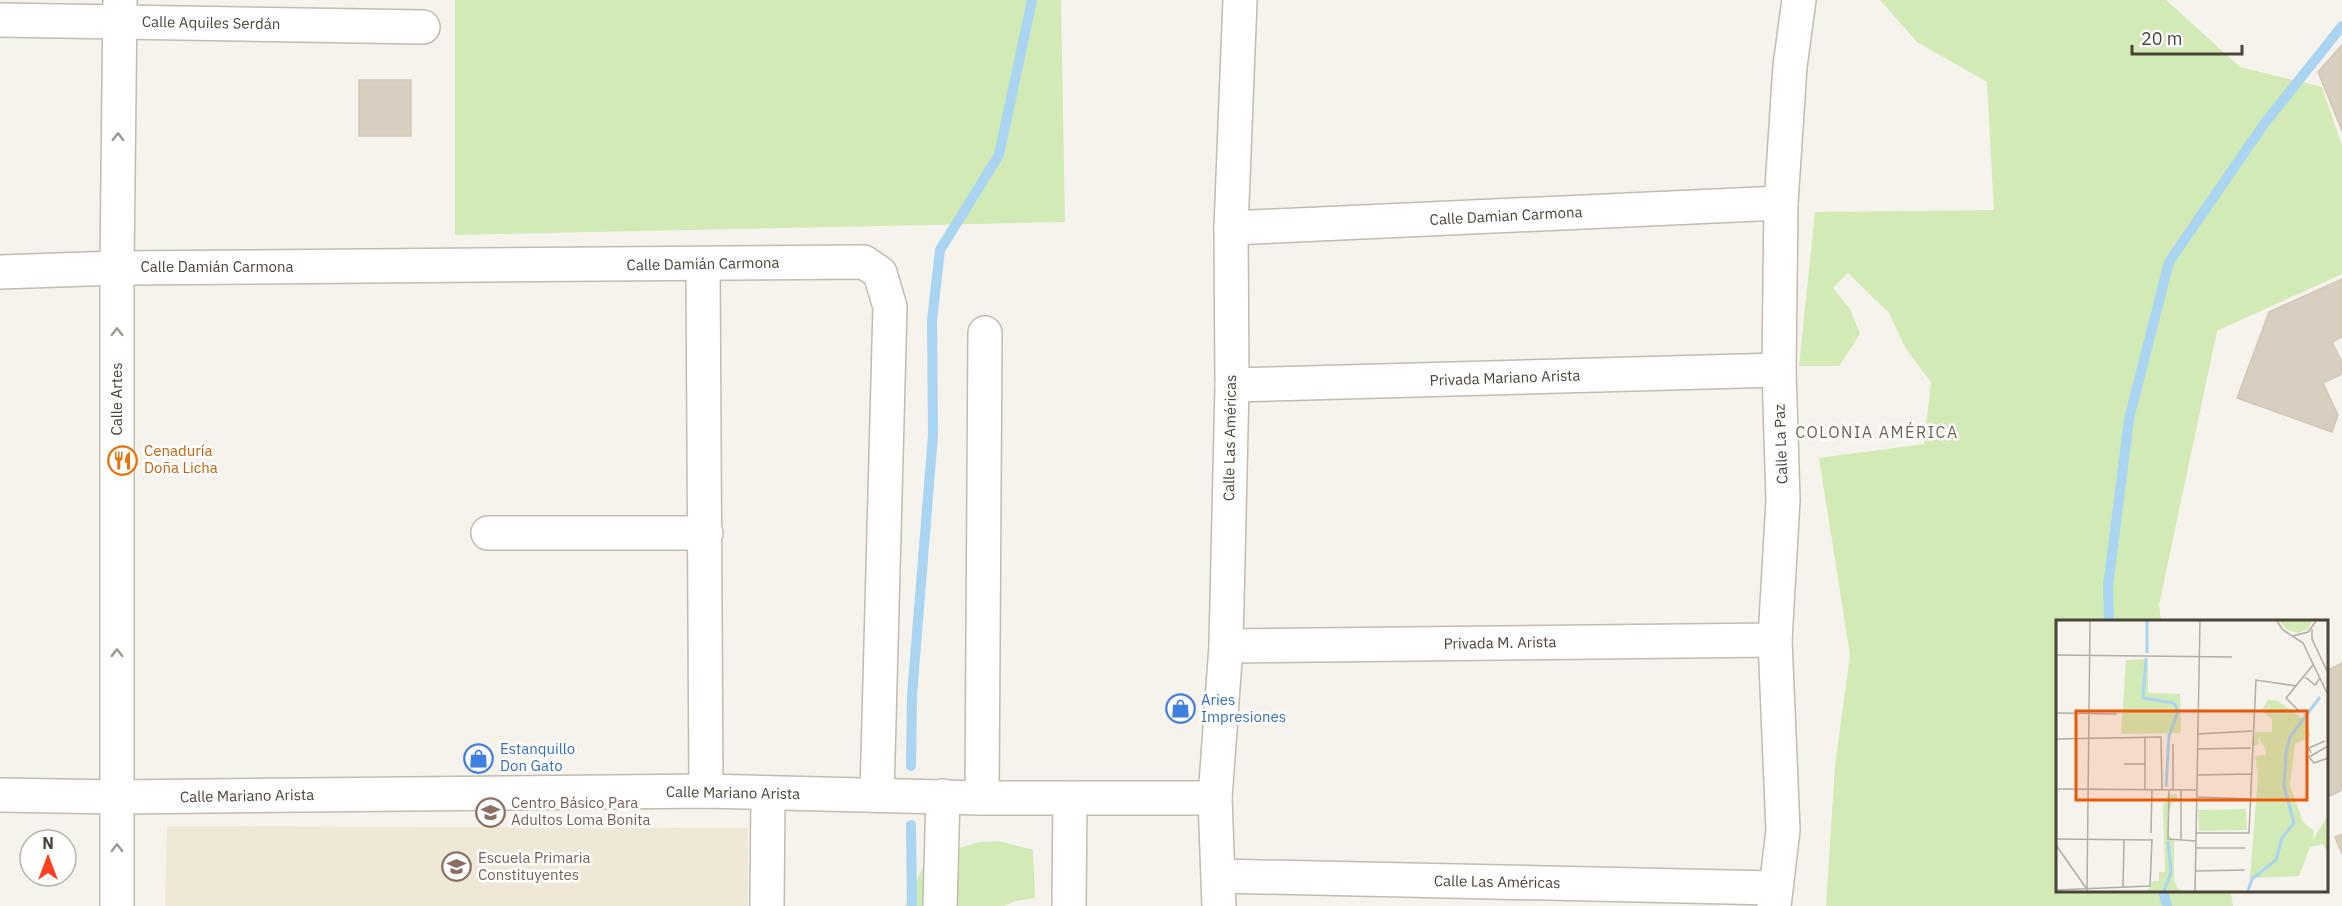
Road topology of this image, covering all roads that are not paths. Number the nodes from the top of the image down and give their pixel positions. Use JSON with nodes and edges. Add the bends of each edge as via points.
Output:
{"nodes":[{"id":1,"x":1240,"y":0,"type":"edge"},
{"id":2,"x":1799,"y":0,"type":"edge"},
{"id":3,"x":120,"y":11,"type":"edge"},
{"id":4,"x":0,"y":20,"type":"edge"},
{"id":5,"x":423,"y":27,"type":"dead end"},
{"id":6,"x":1781,"y":203,"type":"junction"},
{"id":7,"x":1231,"y":228,"type":"junction"},
{"id":8,"x":703,"y":264,"type":"junction"},
{"id":9,"x":117,"y":268,"type":"junction"},
{"id":10,"x":0,"y":272,"type":"edge"},
{"id":11,"x":985,"y":333,"type":"dead end"},
{"id":12,"x":1779,"y":370,"type":"junction"},
{"id":13,"x":1232,"y":385,"type":"junction"},
{"id":14,"x":488,"y":533,"type":"dead end"},
{"id":15,"x":706,"y":533,"type":"junction"},
{"id":16,"x":1775,"y":640,"type":"junction"},
{"id":17,"x":1226,"y":646,"type":"junction"},
{"id":18,"x":706,"y":790,"type":"junction"},
{"id":19,"x":768,"y":794,"type":"junction"},
{"id":20,"x":0,"y":795,"type":"edge"},
{"id":21,"x":877,"y":795,"type":"junction"},
{"id":22,"x":942,"y":796,"type":"junction"},
{"id":23,"x":117,"y":797,"type":"junction"},
{"id":24,"x":982,"y":798,"type":"junction"},
{"id":25,"x":1215,"y":798,"type":"junction"},
{"id":26,"x":1070,"y":799,"type":"junction"},
{"id":27,"x":1219,"y":891,"type":"edge"},
{"id":28,"x":1774,"y":897,"type":"edge"},
{"id":29,"x":117,"y":906,"type":"edge"},
{"id":30,"x":768,"y":906,"type":"edge"},
{"id":31,"x":940,"y":906,"type":"edge"},
{"id":32,"x":1069,"y":906,"type":"edge"}],
"edges":[{"from":1,"to":7,"type":"street","name":"Calle Las Américas"},
{"from":2,"to":6,"type":"street","name":"Calle La Paz","via":[[1790,66]]},
{"from":3,"to":4,"type":"street","name":"Calle Aquiles Serdán"},
{"from":3,"to":5,"type":"street","name":"Calle Aquiles Serdán"},
{"from":9,"to":3,"type":"street","name":"Calle Artes","one_way":true},
{"from":6,"to":7,"type":"street","name":"Calle Damian Carmona"},
{"from":6,"to":12,"type":"street","name":"Calle La Paz"},
{"from":7,"to":13,"type":"street","name":"Calle Las Américas"},
{"from":8,"to":9,"type":"street","name":"Calle Damián Carmona"},
{"from":8,"to":15,"type":"street"},
{"from":8,"to":21,"type":"street","name":"Calle Damián Carmona","via":[[864,262],[880,273],[890,307]]},
{"from":9,"to":10,"type":"street","name":"Calle Damián Carmona"},
{"from":23,"to":9,"type":"street","name":"Calle Artes","one_way":true},
{"from":11,"to":24,"type":"street"},
{"from":12,"to":13,"type":"street","name":"Privada Mariano Arista"},
{"from":12,"to":16,"type":"street","name":"Calle La Paz","via":[[1783,500]]},
{"from":13,"to":17,"type":"street","name":"Calle Las Américas"},
{"from":14,"to":15,"type":"street"},
{"from":15,"to":18,"type":"street"},
{"from":16,"to":17,"type":"street","name":"Privada M. Arista"},
{"from":16,"to":28,"type":"street","name":"Calle La Paz","via":[[1783,830]]},
{"from":17,"to":25,"type":"street","name":"Calle Las Américas"},
{"from":18,"to":19,"type":"street","name":"Calle Mariano Arista"},
{"from":18,"to":23,"type":"street","name":"Calle Mariano Arista"},
{"from":19,"to":21,"type":"street","name":"Calle Mariano Arista"},
{"from":19,"to":30,"type":"street"},
{"from":20,"to":23,"type":"street","name":"Calle Mariano Arista"},
{"from":21,"to":22,"type":"street","name":"Calle Mariano Arista"},
{"from":22,"to":24,"type":"street","name":"Calle Mariano Arista"},
{"from":22,"to":31,"type":"street"},
{"from":29,"to":23,"type":"street","name":"Calle Artes","one_way":true},
{"from":24,"to":26,"type":"street","name":"Calle Mariano Arista"},
{"from":25,"to":26,"type":"street","name":"Calle Mariano Arista"},
{"from":25,"to":27,"type":"street","name":"Calle Las Américas"},
{"from":26,"to":32,"type":"street"},
{"from":27,"to":28,"type":"street","name":"Calle Las Américas"}]}
